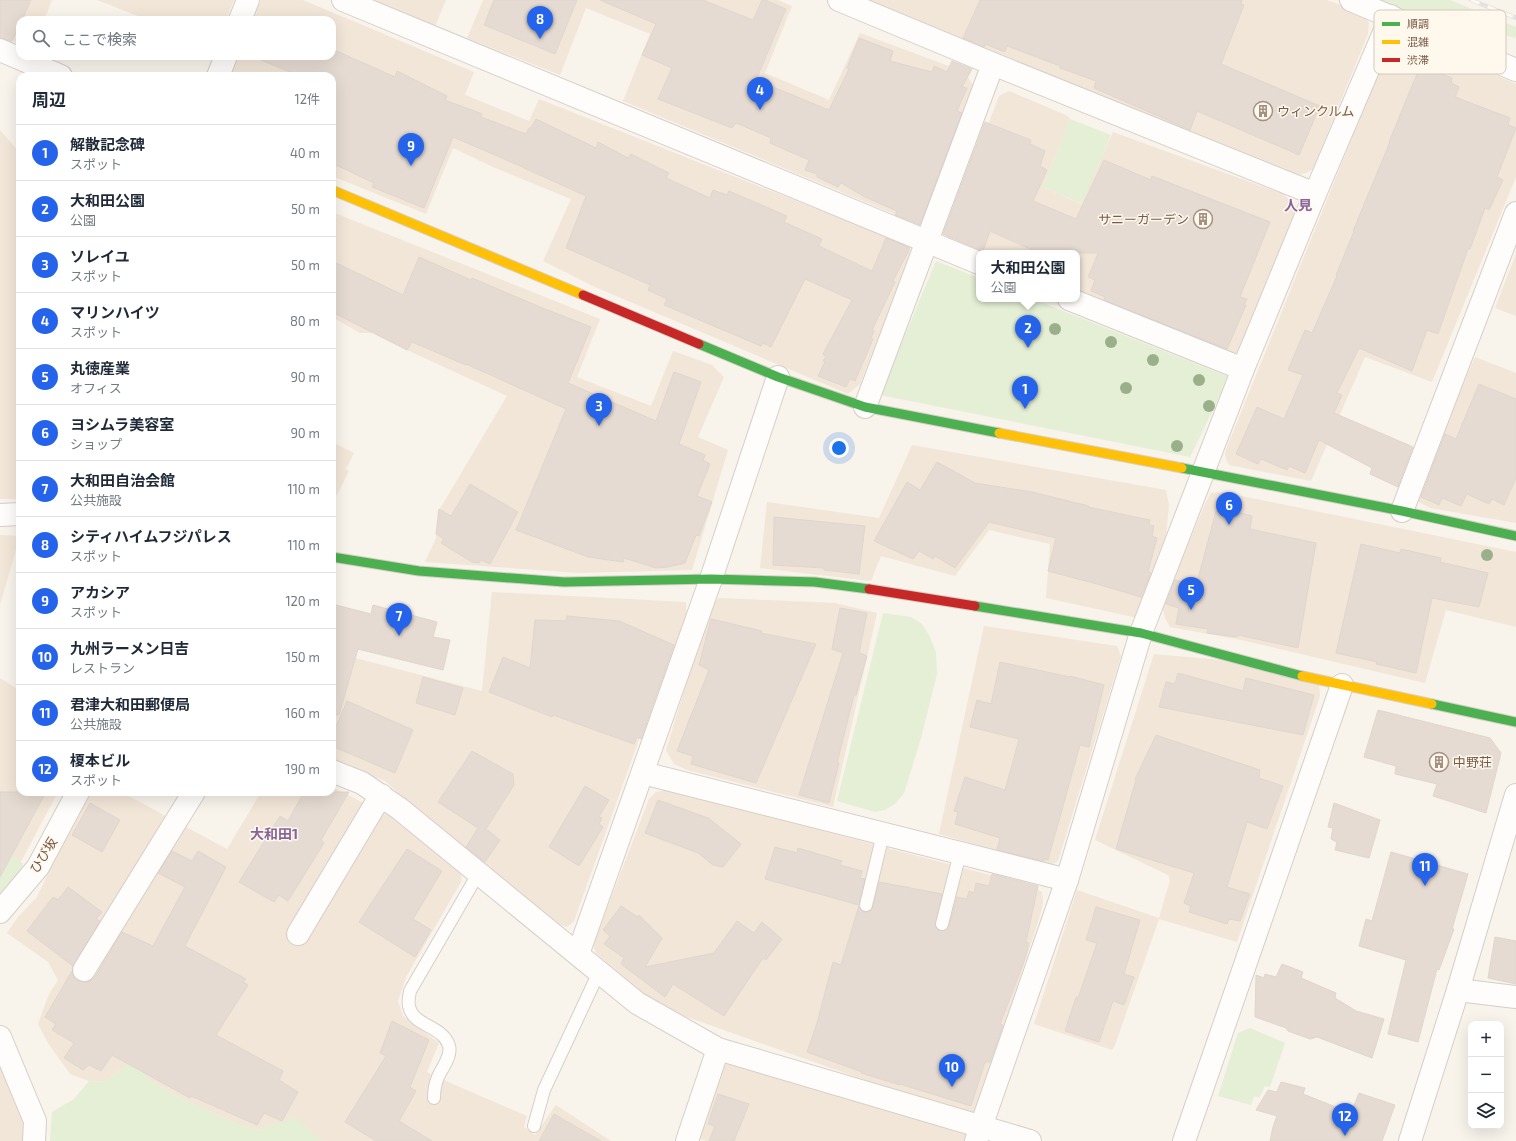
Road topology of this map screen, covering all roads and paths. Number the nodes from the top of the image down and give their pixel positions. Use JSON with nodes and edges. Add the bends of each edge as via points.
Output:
{"nodes":[{"id":1,"x":248,"y":0,"type":"edge"},
{"id":2,"x":343,"y":0,"type":"edge"},
{"id":3,"x":838,"y":0,"type":"edge"},
{"id":4,"x":1351,"y":0,"type":"edge"},
{"id":5,"x":1376,"y":10,"type":"edge"},
{"id":6,"x":242,"y":16,"type":"edge"},
{"id":7,"x":2,"y":54,"type":"edge"},
{"id":8,"x":1374,"y":56,"type":"edge"},
{"id":9,"x":16,"y":59,"type":"edge"},
{"id":10,"x":18,"y":60,"type":"edge"},
{"id":11,"x":224,"y":60,"type":"edge"},
{"id":12,"x":993,"y":64,"type":"junction"},
{"id":13,"x":1506,"y":66,"type":"edge"},
{"id":14,"x":1516,"y":70,"type":"edge"},
{"id":15,"x":50,"y":72,"type":"edge"},
{"id":16,"x":220,"y":72,"type":"edge"},
{"id":17,"x":336,"y":192,"type":"edge"},
{"id":18,"x":1315,"y":194,"type":"junction"},
{"id":19,"x":1516,"y":213,"type":"edge"},
{"id":20,"x":927,"y":242,"type":"junction"},
{"id":21,"x":976,"y":262,"type":"edge"},
{"id":22,"x":1076,"y":302,"type":"edge"},
{"id":23,"x":1243,"y":369,"type":"junction"},
{"id":24,"x":778,"y":377,"type":"junction"},
{"id":25,"x":865,"y":407,"type":"junction"},
{"id":26,"x":1204,"y":473,"type":"junction"},
{"id":27,"x":1402,"y":511,"type":"junction"},
{"id":28,"x":16,"y":514,"type":"edge"},
{"id":29,"x":0,"y":515,"type":"edge"},
{"id":30,"x":1516,"y":536,"type":"edge"},
{"id":31,"x":336,"y":558,"type":"edge"},
{"id":32,"x":711,"y":579,"type":"junction"},
{"id":33,"x":1141,"y":633,"type":"junction"},
{"id":34,"x":1342,"y":685,"type":"junction"},
{"id":35,"x":1516,"y":722,"type":"edge"},
{"id":36,"x":336,"y":772,"type":"edge"},
{"id":37,"x":643,"y":773,"type":"junction"},
{"id":38,"x":381,"y":795,"type":"junction"},
{"id":39,"x":1516,"y":795,"type":"edge"},
{"id":40,"x":76,"y":796,"type":"edge"},
{"id":41,"x":192,"y":796,"type":"edge"},
{"id":42,"x":883,"y":834,"type":"junction"},
{"id":43,"x":960,"y":853,"type":"junction"},
{"id":44,"x":478,"y":874,"type":"junction"},
{"id":45,"x":1067,"y":880,"type":"junction"},
{"id":46,"x":866,"y":905,"type":"dead end"},
{"id":47,"x":0,"y":912,"type":"edge"},
{"id":48,"x":942,"y":924,"type":"dead end"},
{"id":49,"x":298,"y":934,"type":"dead end"},
{"id":50,"x":578,"y":954,"type":"junction"},
{"id":51,"x":84,"y":970,"type":"dead end"},
{"id":52,"x":599,"y":972,"type":"junction"},
{"id":53,"x":1458,"y":990,"type":"junction"},
{"id":54,"x":1516,"y":998,"type":"edge"},
{"id":55,"x":0,"y":1037,"type":"edge"},
{"id":56,"x":718,"y":1049,"type":"junction"},
{"id":57,"x":434,"y":1098,"type":"dead end"},
{"id":58,"x":534,"y":1126,"type":"dead end"},
{"id":59,"x":978,"y":1134,"type":"edge"},
{"id":60,"x":34,"y":1141,"type":"edge"},
{"id":61,"x":687,"y":1141,"type":"edge"},
{"id":62,"x":1030,"y":1141,"type":"edge"},
{"id":63,"x":1184,"y":1141,"type":"edge"},
{"id":64,"x":1410,"y":1141,"type":"edge"}],
"edges":[{"from":1,"to":6,"type":"street"},
{"from":2,"to":20,"type":"street"},
{"from":3,"to":12,"type":"street"},
{"from":4,"to":5,"type":"street"},
{"from":7,"to":9,"type":"street"},
{"from":8,"to":18,"type":"street"},
{"from":10,"to":15,"type":"street"},
{"from":11,"to":16,"type":"street"},
{"from":12,"to":18,"type":"street"},
{"from":12,"to":20,"type":"street"},
{"from":13,"to":14,"type":"street"},
{"from":17,"to":24,"type":"street"},
{"from":18,"to":23,"type":"street"},
{"from":19,"to":27,"type":"street"},
{"from":20,"to":21,"type":"street"},
{"from":20,"to":25,"type":"street"},
{"from":22,"to":23,"type":"street"},
{"from":23,"to":26,"type":"street"},
{"from":24,"to":25,"type":"street"},
{"from":24,"to":32,"type":"street"},
{"from":25,"to":26,"type":"street"},
{"from":26,"to":27,"type":"street"},
{"from":26,"to":33,"type":"street"},
{"from":27,"to":30,"type":"street"},
{"from":28,"to":29,"type":"street"},
{"from":31,"to":32,"type":"street","via":[[419,571],[564,582]]},
{"from":32,"to":33,"type":"street","via":[[846,585]]},
{"from":32,"to":37,"type":"street"},
{"from":33,"to":34,"type":"street"},
{"from":33,"to":45,"type":"street"},
{"from":34,"to":35,"type":"street"},
{"from":34,"to":63,"type":"street"},
{"from":36,"to":38,"type":"street","via":[[362,782]]},
{"from":37,"to":42,"type":"street"},
{"from":37,"to":50,"type":"street"},
{"from":38,"to":44,"type":"street"},
{"from":38,"to":49,"type":"street"},
{"from":39,"to":53,"type":"street"},
{"from":40,"to":47,"type":"street","name":"ひび坂","via":[[38,867]]},
{"from":41,"to":51,"type":"street"},
{"from":42,"to":43,"type":"street"},
{"from":42,"to":46,"type":"lane"},
{"from":43,"to":45,"type":"street"},
{"from":43,"to":48,"type":"lane"},
{"from":44,"to":50,"type":"street"},
{"from":44,"to":57,"type":"lane","via":[[410,991],[409,1005],[412,1015],[445,1036],[450,1047],[448,1058],[438,1078]]},
{"from":45,"to":59,"type":"street"},
{"from":50,"to":52,"type":"street"},
{"from":52,"to":56,"type":"street","via":[[637,1003]]},
{"from":52,"to":58,"type":"lane","via":[[544,1090]]},
{"from":53,"to":54,"type":"street"},
{"from":53,"to":64,"type":"street"},
{"from":55,"to":60,"type":"street","via":[[35,1121]]},
{"from":56,"to":59,"type":"street"},
{"from":56,"to":61,"type":"street"},
{"from":59,"to":62,"type":"street"}]}
